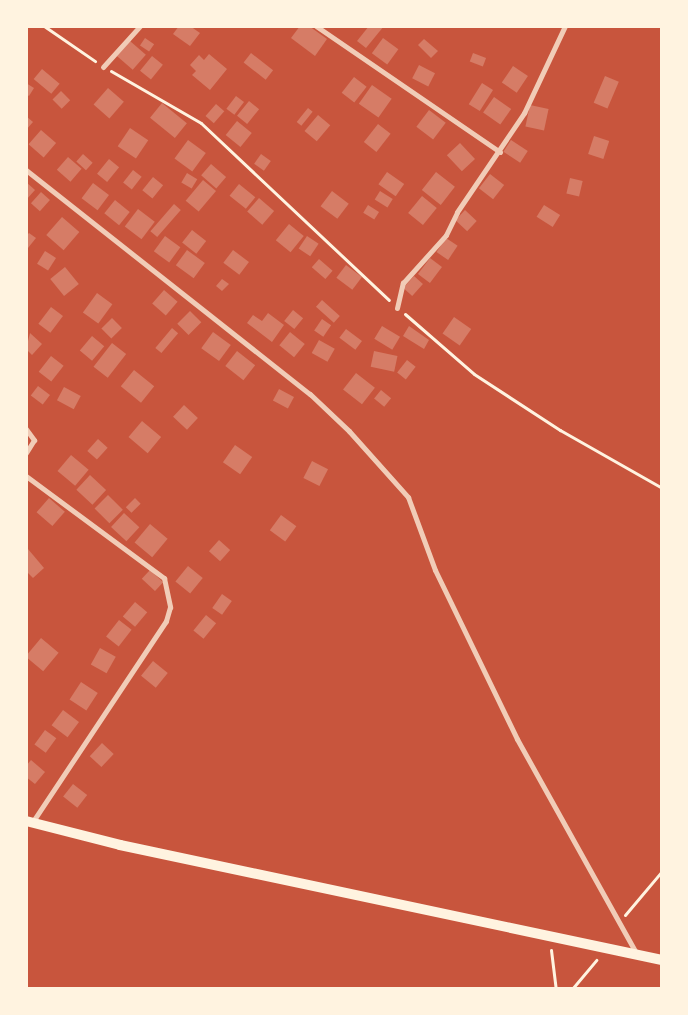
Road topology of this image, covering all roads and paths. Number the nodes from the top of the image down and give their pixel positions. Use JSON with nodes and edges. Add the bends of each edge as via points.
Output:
{"nodes":[{"id":1,"x":44,"y":26,"type":"edge"},
{"id":2,"x":140,"y":26,"type":"edge"},
{"id":3,"x":316,"y":26,"type":"edge"},
{"id":4,"x":565,"y":26,"type":"edge"},
{"id":5,"x":104,"y":67,"type":"junction"},
{"id":6,"x":500,"y":152,"type":"junction"},
{"id":7,"x":26,"y":170,"type":"edge"},
{"id":8,"x":397,"y":308,"type":"junction"},
{"id":9,"x":26,"y":429,"type":"edge"},
{"id":10,"x":26,"y":453,"type":"edge"},
{"id":11,"x":26,"y":476,"type":"edge"},
{"id":12,"x":662,"y":488,"type":"edge"},
{"id":13,"x":29,"y":822,"type":"edge"},
{"id":14,"x":550,"y":934,"type":"junction"},
{"id":15,"x":636,"y":954,"type":"junction"},
{"id":16,"x":662,"y":960,"type":"edge"},
{"id":17,"x":556,"y":989,"type":"edge"}],
"edges":[{"from":1,"to":5,"type":"path"},
{"from":2,"to":5,"type":"street"},
{"from":3,"to":6,"type":"street"},
{"from":4,"to":6,"type":"street","via":[[524,113]]},
{"from":5,"to":8,"type":"path","via":[[201,123]]},
{"from":6,"to":8,"type":"street","via":[[457,212],[446,235],[403,283]]},
{"from":7,"to":15,"type":"street","via":[[310,394],[349,431],[408,497],[435,570],[517,739]]},
{"from":8,"to":12,"type":"path","via":[[474,374],[560,430]]},
{"from":9,"to":10,"type":"street","via":[[34,440]]},
{"from":11,"to":13,"type":"street","via":[[164,578],[170,607],[166,621]]},
{"from":13,"to":14,"type":"main road","via":[[120,845]]},
{"from":14,"to":15,"type":"main road"},
{"from":14,"to":17,"type":"path"},
{"from":15,"to":16,"type":"main road"}]}
